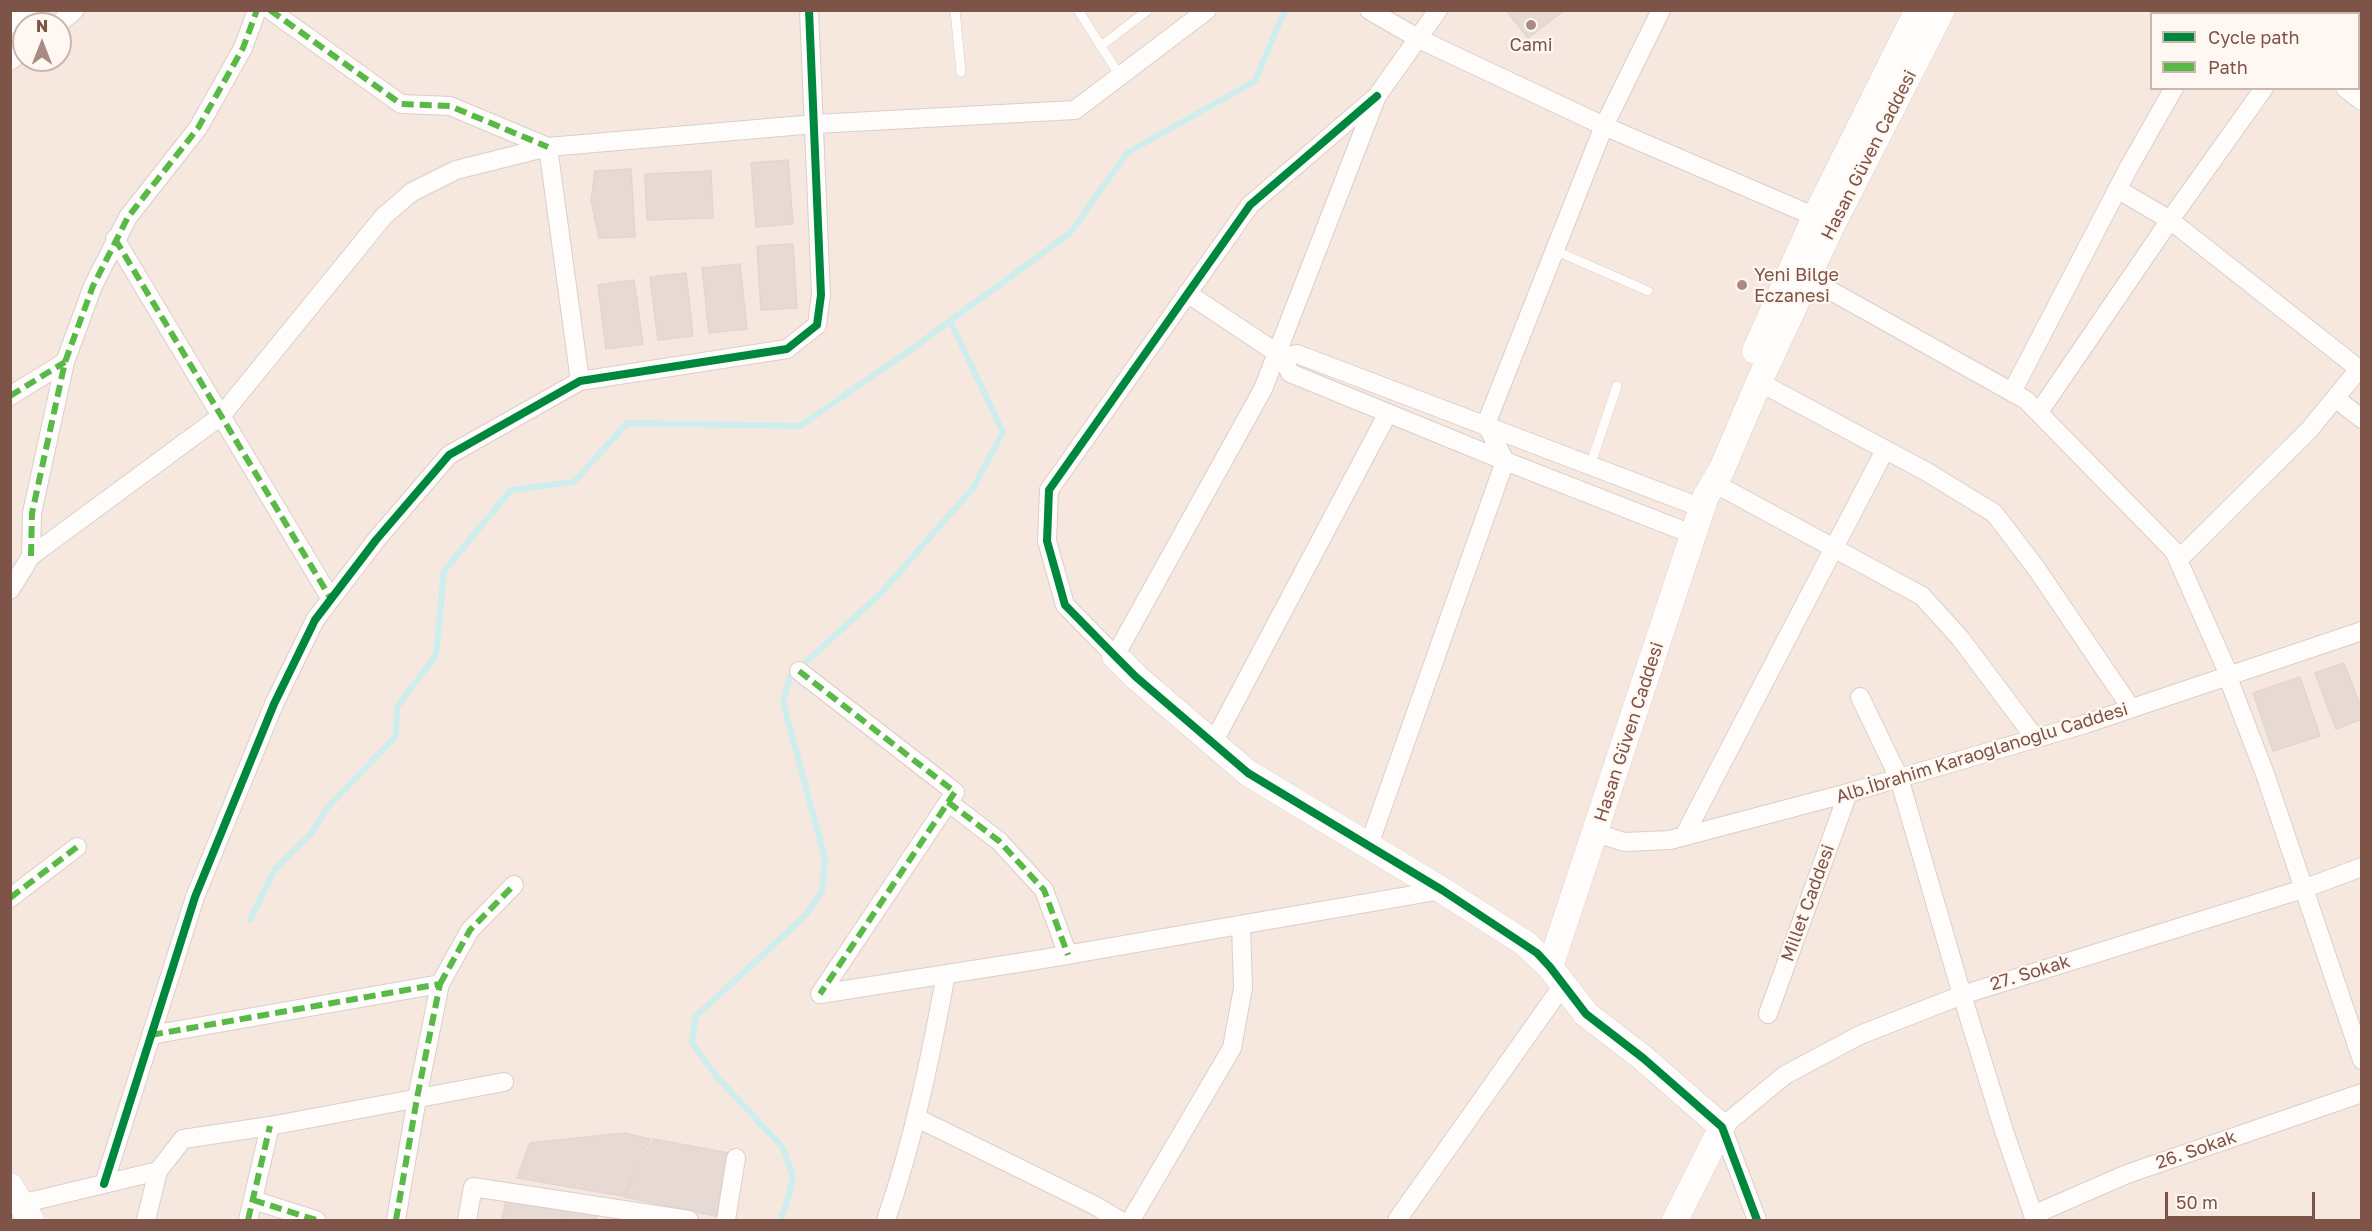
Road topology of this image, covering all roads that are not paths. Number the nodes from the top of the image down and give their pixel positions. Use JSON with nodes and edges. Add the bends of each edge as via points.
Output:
{"nodes":[{"id":1,"x":27,"y":10,"type":"edge"},
{"id":2,"x":257,"y":10,"type":"edge"},
{"id":3,"x":270,"y":10,"type":"edge"},
{"id":4,"x":809,"y":10,"type":"edge"},
{"id":5,"x":955,"y":10,"type":"edge"},
{"id":6,"x":1078,"y":10,"type":"edge"},
{"id":7,"x":1148,"y":10,"type":"edge"},
{"id":8,"x":1369,"y":10,"type":"edge"},
{"id":9,"x":1438,"y":10,"type":"edge"},
{"id":10,"x":1661,"y":10,"type":"edge"},
{"id":11,"x":1918,"y":10,"type":"edge"},
{"id":12,"x":1942,"y":10,"type":"edge"},
{"id":13,"x":1204,"y":11,"type":"edge"},
{"id":14,"x":10,"y":24,"type":"edge"},
{"id":15,"x":1419,"y":39,"type":"junction"},
{"id":16,"x":1101,"y":46,"type":"junction"},
{"id":17,"x":961,"y":72,"type":"dead end"},
{"id":18,"x":1120,"y":76,"type":"junction"},
{"id":19,"x":2173,"y":90,"type":"edge"},
{"id":20,"x":2264,"y":90,"type":"edge"},
{"id":21,"x":2347,"y":90,"type":"edge"},
{"id":22,"x":1377,"y":96,"type":"junction"},
{"id":23,"x":2361,"y":101,"type":"edge"},
{"id":24,"x":815,"y":124,"type":"junction"},
{"id":25,"x":1604,"y":126,"type":"junction"},
{"id":26,"x":548,"y":147,"type":"junction"},
{"id":27,"x":2117,"y":189,"type":"junction"},
{"id":28,"x":2170,"y":220,"type":"junction"},
{"id":29,"x":1824,"y":221,"type":"junction"},
{"id":30,"x":115,"y":239,"type":"junction"},
{"id":31,"x":1554,"y":250,"type":"junction"},
{"id":32,"x":1800,"y":274,"type":"junction"},
{"id":33,"x":1648,"y":291,"type":"dead end"},
{"id":34,"x":1187,"y":294,"type":"junction"},
{"id":35,"x":1280,"y":355,"type":"junction"},
{"id":36,"x":65,"y":362,"type":"junction"},
{"id":37,"x":2360,"y":368,"type":"edge"},
{"id":38,"x":580,"y":381,"type":"junction"},
{"id":39,"x":1759,"y":382,"type":"junction"},
{"id":40,"x":1617,"y":386,"type":"dead end"},
{"id":41,"x":2012,"y":392,"type":"junction"},
{"id":42,"x":10,"y":396,"type":"edge"},
{"id":43,"x":2335,"y":398,"type":"junction"},
{"id":44,"x":2039,"y":412,"type":"junction"},
{"id":45,"x":1388,"y":413,"type":"junction"},
{"id":46,"x":221,"y":416,"type":"junction"},
{"id":47,"x":2361,"y":418,"type":"edge"},
{"id":48,"x":1486,"y":424,"type":"junction"},
{"id":49,"x":1885,"y":450,"type":"junction"},
{"id":50,"x":1505,"y":461,"type":"junction"},
{"id":51,"x":1590,"y":466,"type":"junction"},
{"id":52,"x":1707,"y":496,"type":"junction"},
{"id":53,"x":1694,"y":535,"type":"junction"},
{"id":54,"x":1833,"y":546,"type":"junction"},
{"id":55,"x":31,"y":556,"type":"junction"},
{"id":56,"x":2178,"y":560,"type":"junction"},
{"id":57,"x":10,"y":590,"type":"edge"},
{"id":58,"x":331,"y":599,"type":"junction"},
{"id":59,"x":2361,"y":631,"type":"edge"},
{"id":60,"x":1115,"y":656,"type":"junction"},
{"id":61,"x":799,"y":671,"type":"dead end"},
{"id":62,"x":2228,"y":675,"type":"junction"},
{"id":63,"x":1860,"y":697,"type":"dead end"},
{"id":64,"x":2131,"y":708,"type":"junction"},
{"id":65,"x":2035,"y":738,"type":"junction"},
{"id":66,"x":1212,"y":743,"type":"junction"},
{"id":67,"x":1899,"y":778,"type":"junction"},
{"id":68,"x":1848,"y":793,"type":"junction"},
{"id":69,"x":948,"y":802,"type":"junction"},
{"id":70,"x":1596,"y":833,"type":"junction"},
{"id":71,"x":1684,"y":836,"type":"junction"},
{"id":72,"x":1369,"y":845,"type":"junction"},
{"id":73,"x":77,"y":847,"type":"dead end"},
{"id":74,"x":2361,"y":867,"type":"edge"},
{"id":75,"x":514,"y":885,"type":"dead end"},
{"id":76,"x":2302,"y":889,"type":"junction"},
{"id":77,"x":1442,"y":890,"type":"junction"},
{"id":78,"x":10,"y":898,"type":"edge"},
{"id":79,"x":1242,"y":925,"type":"junction"},
{"id":80,"x":1068,"y":955,"type":"junction"},
{"id":81,"x":946,"y":975,"type":"junction"},
{"id":82,"x":1557,"y":976,"type":"junction"},
{"id":83,"x":440,"y":984,"type":"junction"},
{"id":84,"x":1962,"y":994,"type":"junction"},
{"id":85,"x":1768,"y":1014,"type":"dead end"},
{"id":86,"x":151,"y":1035,"type":"junction"},
{"id":87,"x":2361,"y":1060,"type":"edge"},
{"id":88,"x":504,"y":1082,"type":"dead end"},
{"id":89,"x":2361,"y":1093,"type":"edge"},
{"id":90,"x":417,"y":1098,"type":"junction"},
{"id":91,"x":917,"y":1118,"type":"junction"},
{"id":92,"x":270,"y":1126,"type":"junction"},
{"id":93,"x":1722,"y":1127,"type":"junction"},
{"id":94,"x":736,"y":1158,"type":"dead end"},
{"id":95,"x":158,"y":1171,"type":"junction"},
{"id":96,"x":104,"y":1184,"type":"junction"},
{"id":97,"x":253,"y":1200,"type":"junction"},
{"id":98,"x":18,"y":1204,"type":"edge"},
{"id":99,"x":893,"y":1217,"type":"edge"},
{"id":100,"x":2034,"y":1218,"type":"edge"},
{"id":101,"x":146,"y":1221,"type":"edge"},
{"id":102,"x":248,"y":1221,"type":"edge"},
{"id":103,"x":316,"y":1221,"type":"edge"},
{"id":104,"x":396,"y":1221,"type":"edge"},
{"id":105,"x":467,"y":1221,"type":"edge"},
{"id":106,"x":689,"y":1221,"type":"edge"},
{"id":107,"x":726,"y":1221,"type":"edge"},
{"id":108,"x":1119,"y":1221,"type":"edge"},
{"id":109,"x":1131,"y":1221,"type":"edge"},
{"id":110,"x":1397,"y":1221,"type":"edge"},
{"id":111,"x":1675,"y":1221,"type":"edge"},
{"id":112,"x":1757,"y":1221,"type":"edge"}],
"edges":[{"from":1,"to":14,"type":"street"},
{"from":2,"to":30,"type":"street","via":[[243,48],[198,128]]},
{"from":3,"to":26,"type":"street","via":[[401,104],[450,106]]},
{"from":4,"to":24,"type":"street"},
{"from":5,"to":17,"type":"lane"},
{"from":6,"to":16,"type":"lane"},
{"from":7,"to":16,"type":"lane"},
{"from":8,"to":15,"type":"street"},
{"from":9,"to":15,"type":"street"},
{"from":10,"to":25,"type":"street"},
{"from":11,"to":29,"type":"street","name":"Hasan Güven Caddesi"},
{"from":12,"to":29,"type":"street","name":"Hasan Güven Caddesi"},
{"from":13,"to":18,"type":"street"},
{"from":15,"to":22,"type":"street"},
{"from":15,"to":25,"type":"street"},
{"from":16,"to":18,"type":"lane"},
{"from":18,"to":24,"type":"street","via":[[1075,110]]},
{"from":19,"to":27,"type":"street"},
{"from":20,"to":28,"type":"street"},
{"from":21,"to":23,"type":"street"},
{"from":22,"to":34,"type":"street","via":[[1250,205]]},
{"from":22,"to":35,"type":"street"},
{"from":24,"to":26,"type":"street"},
{"from":24,"to":38,"type":"street","via":[[821,295],[817,325],[787,349]]},
{"from":25,"to":29,"type":"street"},
{"from":25,"to":31,"type":"street"},
{"from":26,"to":38,"type":"street"},
{"from":26,"to":46,"type":"street","via":[[456,170],[412,192],[384,216]]},
{"from":27,"to":28,"type":"street"},
{"from":27,"to":41,"type":"street"},
{"from":28,"to":37,"type":"street"},
{"from":28,"to":44,"type":"street"},
{"from":29,"to":32,"type":"street","name":"Hasan Güven Caddesi"},
{"from":30,"to":36,"type":"street"},
{"from":30,"to":46,"type":"street"},
{"from":31,"to":33,"type":"lane"},
{"from":31,"to":48,"type":"street"},
{"from":32,"to":39,"type":"street","name":"Hasan Güven Caddesi"},
{"from":32,"to":41,"type":"street"},
{"from":32,"to":52,"type":"street","name":"Hasan Güven Caddesi","via":[[1708,461]]},
{"from":34,"to":35,"type":"street"},
{"from":34,"to":60,"type":"street","via":[[1049,490],[1047,541],[1065,605]]},
{"from":35,"to":45,"type":"street","via":[[1290,373]]},
{"from":35,"to":48,"type":"street","via":[[1297,354]]},
{"from":35,"to":60,"type":"street"},
{"from":36,"to":42,"type":"street"},
{"from":36,"to":55,"type":"street","via":[[32,513]]},
{"from":37,"to":43,"type":"street"},
{"from":38,"to":58,"type":"street","via":[[449,455]]},
{"from":39,"to":49,"type":"street"},
{"from":39,"to":52,"type":"street","name":"Hasan Güven Caddesi"},
{"from":40,"to":51,"type":"lane"},
{"from":41,"to":44,"type":"street"},
{"from":43,"to":47,"type":"street"},
{"from":43,"to":56,"type":"street","via":[[2309,430]]},
{"from":44,"to":56,"type":"street","via":[[2174,551]]},
{"from":45,"to":50,"type":"street"},
{"from":45,"to":66,"type":"street"},
{"from":46,"to":55,"type":"street"},
{"from":46,"to":58,"type":"street"},
{"from":48,"to":50,"type":"street"},
{"from":48,"to":51,"type":"street"},
{"from":49,"to":54,"type":"street"},
{"from":49,"to":64,"type":"street","via":[[1994,513]]},
{"from":50,"to":53,"type":"street"},
{"from":50,"to":72,"type":"street"},
{"from":51,"to":52,"type":"street"},
{"from":52,"to":53,"type":"street","name":"Hasan Güven Caddesi"},
{"from":52,"to":54,"type":"street"},
{"from":53,"to":70,"type":"street","name":"Hasan Güven Caddesi"},
{"from":54,"to":65,"type":"street","via":[[1922,596],[1960,638]]},
{"from":54,"to":71,"type":"street"},
{"from":55,"to":57,"type":"street"},
{"from":56,"to":62,"type":"street"},
{"from":58,"to":86,"type":"street","via":[[315,620],[274,704],[195,897]]},
{"from":59,"to":62,"type":"street","name":"Alb.İbrahim Karaoğlanoğlu Caddesi"},
{"from":60,"to":66,"type":"street"},
{"from":61,"to":69,"type":"street","via":[[955,792]]},
{"from":62,"to":64,"type":"street","name":"Alb.İbrahim Karaoğlanoğlu Caddesi"},
{"from":62,"to":76,"type":"street"},
{"from":63,"to":67,"type":"street"},
{"from":64,"to":65,"type":"street","name":"Alb.İbrahim Karaoğlanoğlu Caddesi"},
{"from":65,"to":67,"type":"street","name":"Alb.İbrahim Karaoğlanoğlu Caddesi"},
{"from":66,"to":72,"type":"street","via":[[1248,773]]},
{"from":67,"to":68,"type":"street","name":"Alb.İbrahim Karaoğlanoğlu Caddesi"},
{"from":67,"to":84,"type":"street"},
{"from":68,"to":71,"type":"street","name":"Alb.İbrahim Karaoğlanoğlu Caddesi"},
{"from":68,"to":85,"type":"street","name":"Millet Caddesi"},
{"from":69,"to":80,"type":"street","via":[[999,841],[1044,891]]},
{"from":69,"to":81,"type":"street","via":[[820,994]]},
{"from":70,"to":71,"type":"street","name":"Alb.İbrahim Karaoğlanoğlu Caddesi","via":[[1624,842]]},
{"from":70,"to":82,"type":"street","name":"Hasan Güven Caddesi"},
{"from":72,"to":77,"type":"street"},
{"from":73,"to":78,"type":"street"},
{"from":74,"to":76,"type":"street","name":"27. Sokak"},
{"from":75,"to":83,"type":"street","via":[[470,930]]},
{"from":76,"to":84,"type":"street","name":"27. Sokak"},
{"from":76,"to":87,"type":"street"},
{"from":77,"to":79,"type":"street"},
{"from":77,"to":82,"type":"street","via":[[1526,944]]},
{"from":79,"to":80,"type":"street"},
{"from":79,"to":109,"type":"street","via":[[1243,988],[1232,1048]]},
{"from":80,"to":81,"type":"street"},
{"from":81,"to":91,"type":"street"},
{"from":82,"to":93,"type":"street","via":[[1586,1014]]},
{"from":82,"to":110,"type":"street"},
{"from":83,"to":86,"type":"street"},
{"from":83,"to":90,"type":"street"},
{"from":84,"to":93,"type":"street","name":"27. Sokak","via":[[1860,1035],[1785,1075]]},
{"from":84,"to":100,"type":"street"},
{"from":86,"to":96,"type":"street"},
{"from":88,"to":90,"type":"street"},
{"from":89,"to":100,"type":"street","name":"26. Sokak","via":[[2127,1174]]},
{"from":90,"to":92,"type":"street"},
{"from":90,"to":104,"type":"street"},
{"from":91,"to":99,"type":"street"},
{"from":91,"to":108,"type":"street"},
{"from":92,"to":95,"type":"street","via":[[183,1139]]},
{"from":92,"to":97,"type":"street"},
{"from":93,"to":111,"type":"street"},
{"from":93,"to":112,"type":"street"},
{"from":94,"to":107,"type":"street"},
{"from":95,"to":96,"type":"street"},
{"from":95,"to":101,"type":"street"},
{"from":96,"to":98,"type":"street"},
{"from":97,"to":102,"type":"street"},
{"from":97,"to":103,"type":"street"},
{"from":105,"to":106,"type":"street","via":[[473,1187]]}]}
